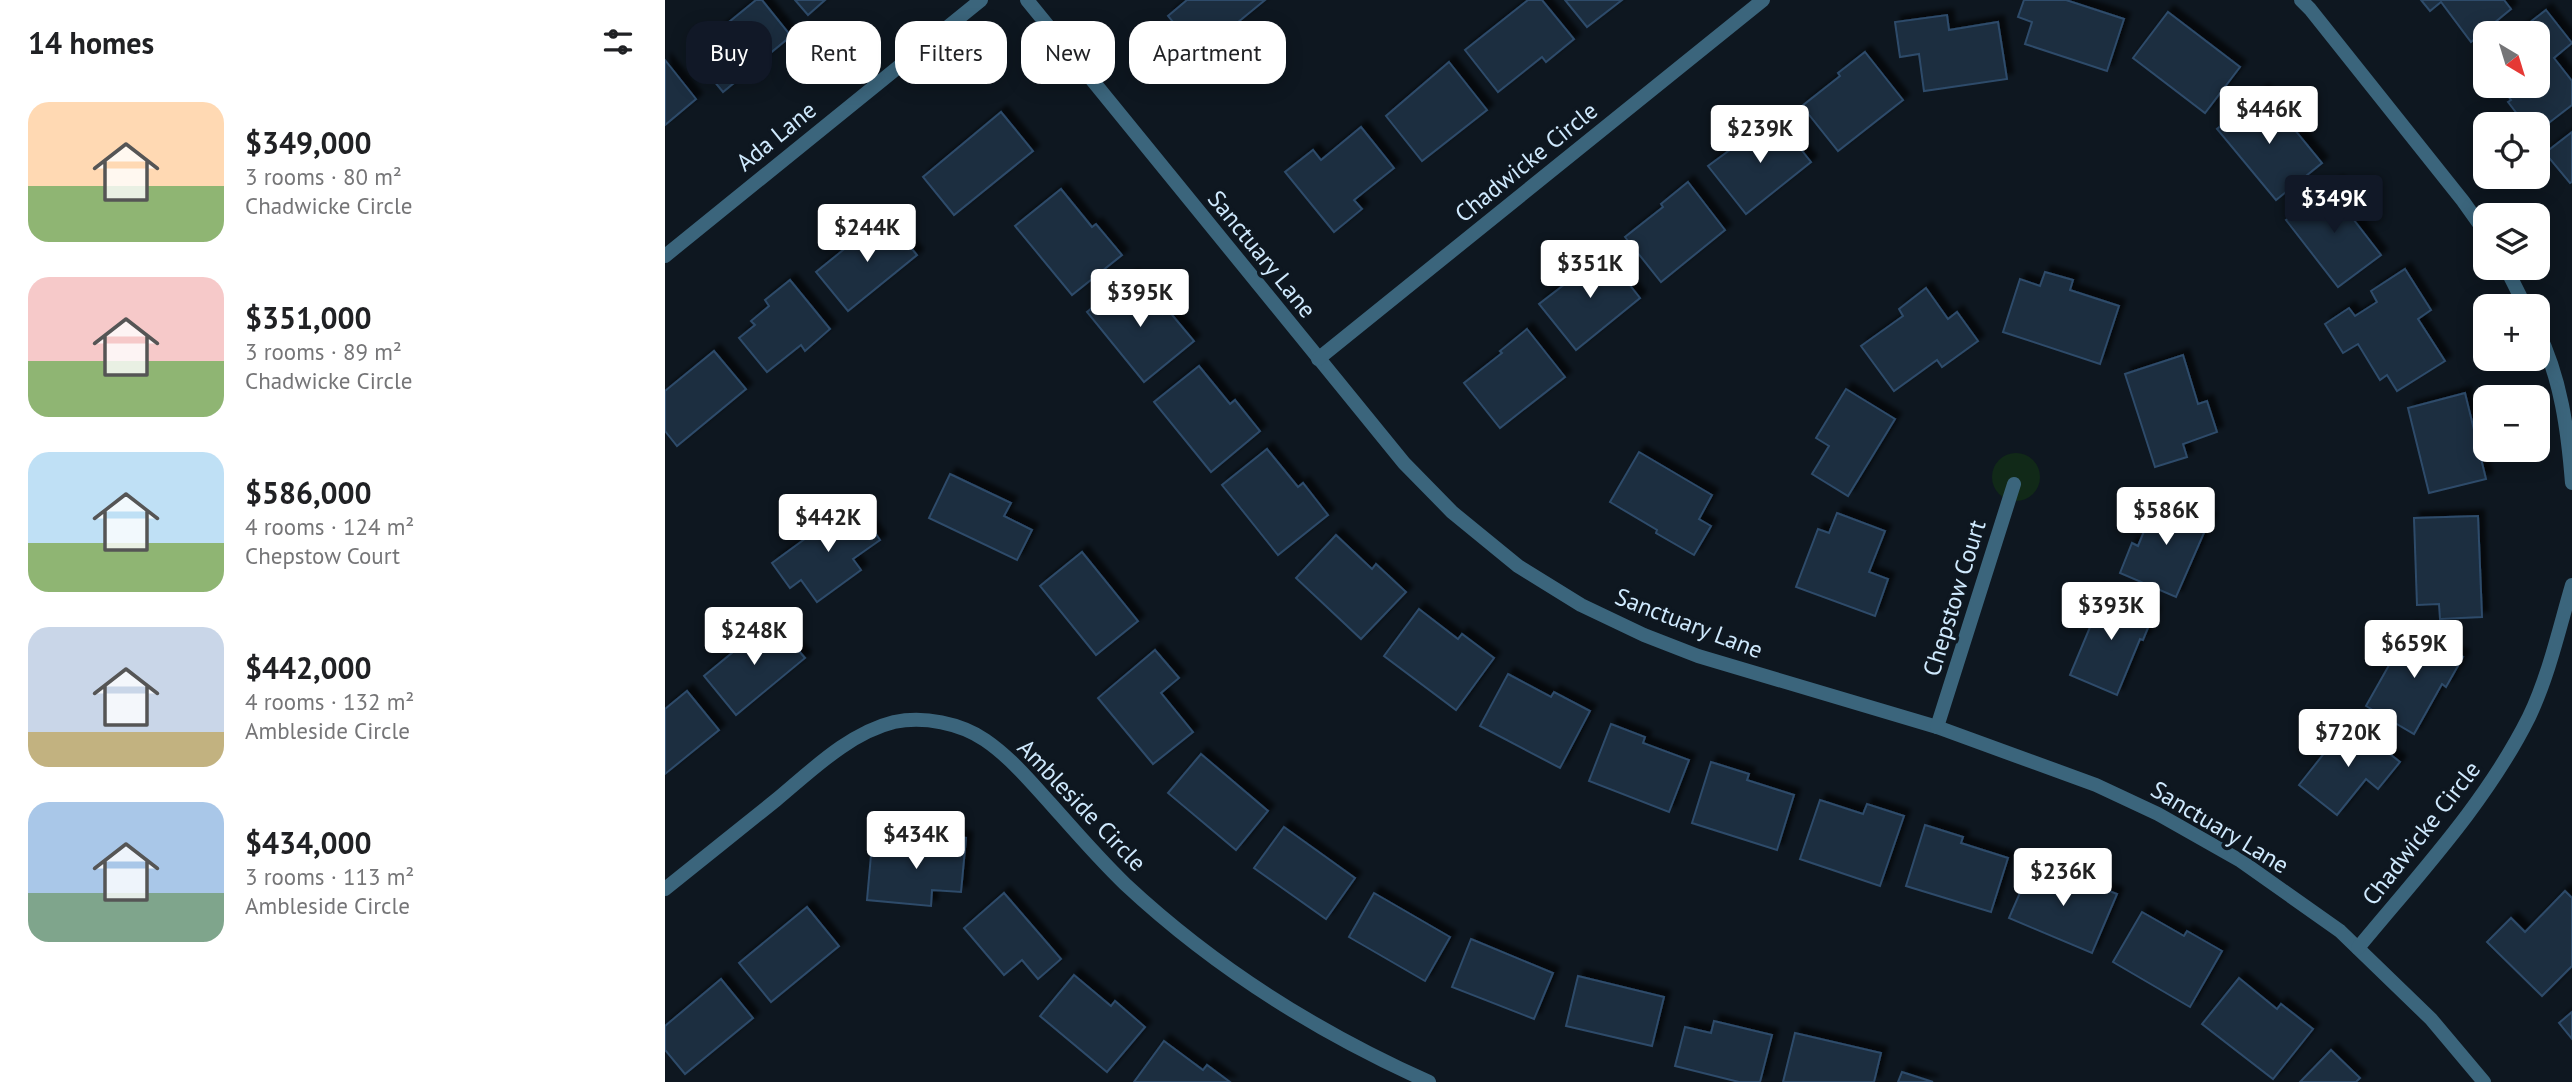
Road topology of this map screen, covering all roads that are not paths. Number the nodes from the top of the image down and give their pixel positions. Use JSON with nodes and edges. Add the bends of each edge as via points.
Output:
{"nodes":[{"id":1,"x":981,"y":0,"type":"edge"},
{"id":2,"x":1027,"y":0,"type":"edge"},
{"id":3,"x":1763,"y":0,"type":"edge"},
{"id":4,"x":2301,"y":0,"type":"edge"},
{"id":5,"x":2473,"y":216,"type":"edge"},
{"id":6,"x":665,"y":256,"type":"edge"},
{"id":7,"x":1318,"y":359,"type":"junction"},
{"id":8,"x":2550,"y":362,"type":"edge"},
{"id":9,"x":2572,"y":483,"type":"edge"},
{"id":10,"x":2014,"y":484,"type":"dead end"},
{"id":11,"x":2572,"y":585,"type":"edge"},
{"id":12,"x":1937,"y":727,"type":"junction"},
{"id":13,"x":665,"y":889,"type":"edge"},
{"id":14,"x":2358,"y":948,"type":"junction"},
{"id":15,"x":1429,"y":1082,"type":"edge"},
{"id":16,"x":2484,"y":1082,"type":"edge"}],
"edges":[{"from":1,"to":6,"type":"street","name":"Ada Lane"},
{"from":2,"to":7,"type":"street","name":"Sanctuary Lane"},
{"from":3,"to":7,"type":"street","name":"Chadwicke Circle"},
{"from":4,"to":5,"type":"street"},
{"from":7,"to":12,"type":"street","name":"Sanctuary Lane","via":[[1404,463],[1452,512],[1518,566],[1581,605],[1698,656]]},
{"from":8,"to":9,"type":"street","via":[[2569,443]]},
{"from":10,"to":12,"type":"street","name":"Chepstow Court"},
{"from":11,"to":14,"type":"street","name":"Chadwicke Circle","via":[[2548,670],[2500,770]]},
{"from":12,"to":14,"type":"street","name":"Sanctuary Lane","via":[[2096,785],[2158,814],[2241,861]]},
{"from":13,"to":15,"type":"street","name":"Ambleside Circle","via":[[836,751],[869,732],[894,722],[927,720],[955,726],[985,740],[1022,772],[1125,883],[1187,938],[1309,1023]]},
{"from":14,"to":16,"type":"street","name":"Sanctuary Lane","via":[[2431,1019]]}]}
